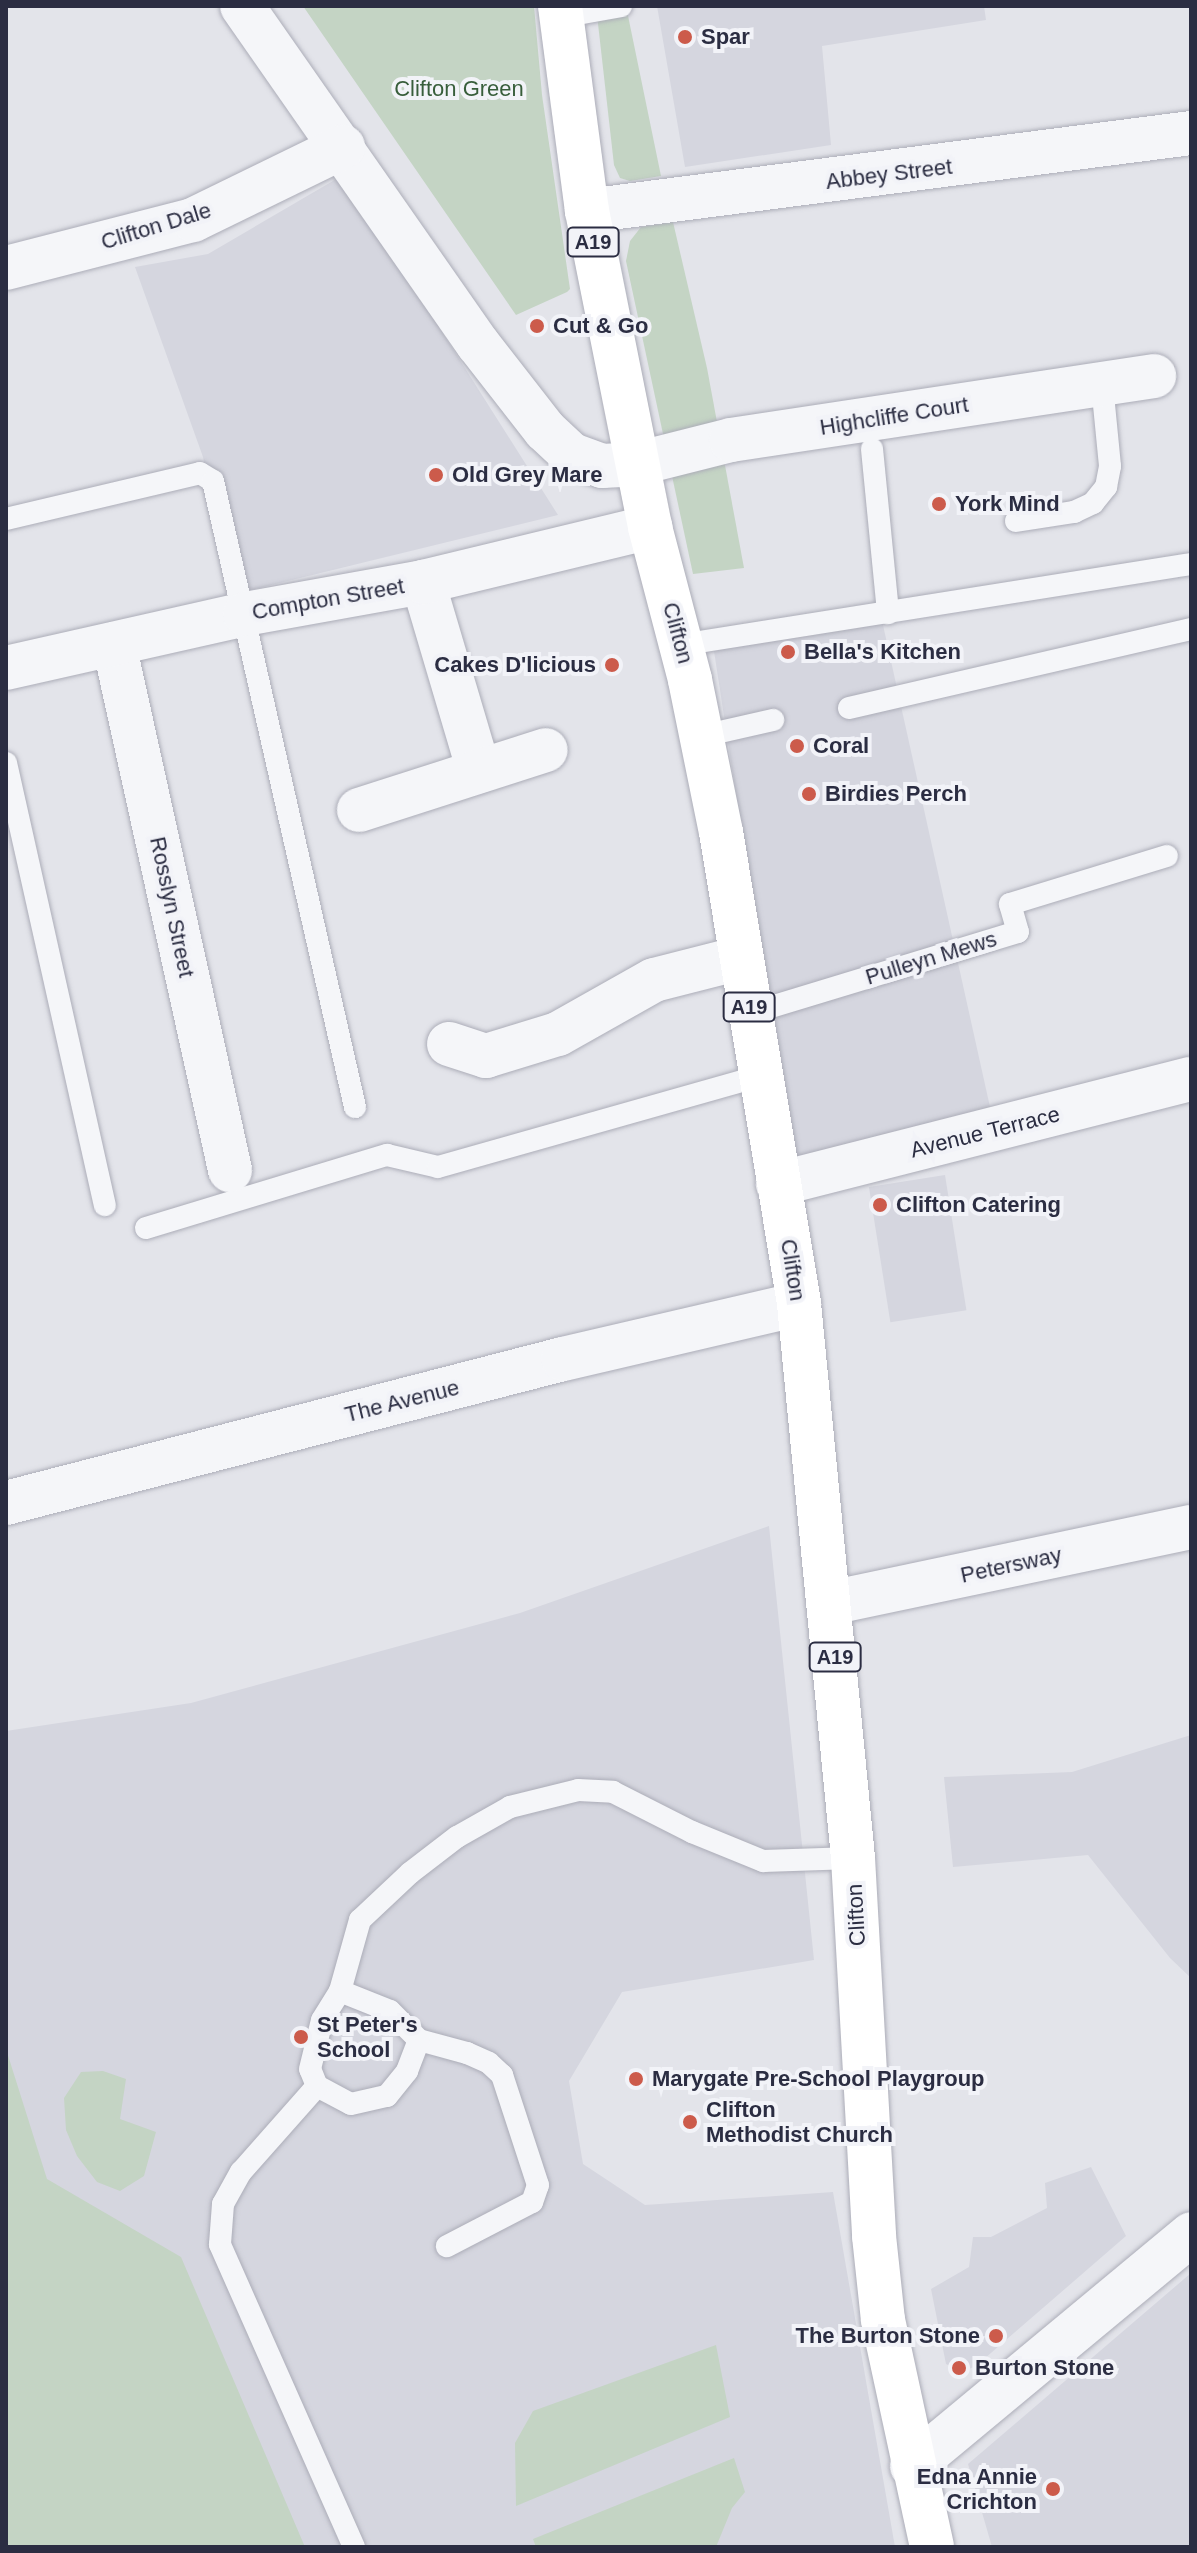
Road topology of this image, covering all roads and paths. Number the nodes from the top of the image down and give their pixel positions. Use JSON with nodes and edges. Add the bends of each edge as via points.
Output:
{"nodes":[{"id":1,"x":242,"y":6,"type":"edge"},
{"id":2,"x":621,"y":6,"type":"edge"},
{"id":3,"x":560,"y":12,"type":"edge"},
{"id":4,"x":1191,"y":133,"type":"edge"},
{"id":5,"x":343,"y":147,"type":"junction"},
{"id":6,"x":587,"y":211,"type":"junction"},
{"id":7,"x":6,"y":268,"type":"edge"},
{"id":8,"x":1154,"y":376,"type":"dead end"},
{"id":9,"x":1102,"y":384,"type":"junction"},
{"id":10,"x":872,"y":449,"type":"dead end"},
{"id":11,"x":636,"y":464,"type":"junction"},
{"id":12,"x":6,"y":519,"type":"edge"},
{"id":13,"x":1016,"y":521,"type":"dead end"},
{"id":14,"x":650,"y":527,"type":"junction"},
{"id":15,"x":1191,"y":564,"type":"edge"},
{"id":16,"x":423,"y":582,"type":"junction"},
{"id":17,"x":888,"y":613,"type":"junction"},
{"id":18,"x":245,"y":614,"type":"junction"},
{"id":19,"x":1191,"y":629,"type":"edge"},
{"id":20,"x":114,"y":644,"type":"junction"},
{"id":21,"x":680,"y":645,"type":"junction"},
{"id":22,"x":6,"y":668,"type":"edge"},
{"id":23,"x":849,"y":708,"type":"dead end"},
{"id":24,"x":773,"y":720,"type":"dead end"},
{"id":25,"x":702,"y":736,"type":"junction"},
{"id":26,"x":546,"y":750,"type":"dead end"},
{"id":27,"x":6,"y":763,"type":"edge"},
{"id":28,"x":479,"y":771,"type":"junction"},
{"id":29,"x":359,"y":810,"type":"dead end"},
{"id":30,"x":1167,"y":856,"type":"dead end"},
{"id":31,"x":740,"y":958,"type":"junction"},
{"id":32,"x":751,"y":1013,"type":"junction"},
{"id":33,"x":449,"y":1044,"type":"dead end"},
{"id":34,"x":763,"y":1075,"type":"junction"},
{"id":35,"x":1191,"y":1079,"type":"edge"},
{"id":36,"x":355,"y":1107,"type":"dead end"},
{"id":37,"x":230,"y":1170,"type":"dead end"},
{"id":38,"x":778,"y":1184,"type":"junction"},
{"id":39,"x":105,"y":1205,"type":"dead end"},
{"id":40,"x":146,"y":1228,"type":"dead end"},
{"id":41,"x":799,"y":1304,"type":"junction"},
{"id":42,"x":6,"y":1503,"type":"edge"},
{"id":43,"x":1191,"y":1527,"type":"edge"},
{"id":44,"x":830,"y":1603,"type":"junction"},
{"id":45,"x":853,"y":1858,"type":"junction"},
{"id":46,"x":340,"y":1991,"type":"junction"},
{"id":47,"x":419,"y":2040,"type":"junction"},
{"id":48,"x":317,"y":2086,"type":"junction"},
{"id":49,"x":1191,"y":2234,"type":"edge"},
{"id":50,"x":447,"y":2246,"type":"dead end"},
{"id":51,"x":912,"y":2466,"type":"junction"},
{"id":52,"x":354,"y":2547,"type":"edge"},
{"id":53,"x":932,"y":2547,"type":"edge"}],
"edges":[{"from":1,"to":5,"type":"street"},
{"from":2,"to":3,"type":"lane"},
{"from":3,"to":6,"type":"main road","name":"Clifton","number":"A19"},
{"from":4,"to":6,"type":"street","name":"Abbey Street"},
{"from":5,"to":7,"type":"street","name":"Clifton Dale","via":[[193,220]]},
{"from":5,"to":11,"type":"street","via":[[478,344],[545,430],[572,455],[602,466]]},
{"from":6,"to":11,"type":"main road","name":"Clifton","number":"A19"},
{"from":8,"to":9,"type":"street","name":"Highcliffe Court"},
{"from":9,"to":11,"type":"street","name":"Highcliffe Court","via":[[731,440]]},
{"from":9,"to":13,"type":"lane","via":[[1110,466],[1106,487],[1093,503],[1074,512]]},
{"from":10,"to":17,"type":"lane"},
{"from":11,"to":14,"type":"main road","name":"Clifton","number":"A19"},
{"from":12,"to":18,"type":"lane","via":[[200,473],[213,481]]},
{"from":14,"to":16,"type":"street","name":"Compton Street"},
{"from":14,"to":21,"type":"main road","name":"Clifton","number":"A19"},
{"from":15,"to":17,"type":"lane"},
{"from":16,"to":18,"type":"street","name":"Compton Street"},
{"from":16,"to":28,"type":"street"},
{"from":17,"to":21,"type":"lane"},
{"from":18,"to":20,"type":"street","name":"Compton Street"},
{"from":18,"to":36,"type":"lane"},
{"from":19,"to":23,"type":"lane"},
{"from":20,"to":22,"type":"street","name":"Compton Street"},
{"from":20,"to":37,"type":"street","name":"Rosslyn Street"},
{"from":21,"to":25,"type":"main road","name":"Clifton","number":"A19"},
{"from":24,"to":25,"type":"lane"},
{"from":25,"to":31,"type":"main road","name":"Clifton","number":"A19"},
{"from":26,"to":28,"type":"street"},
{"from":27,"to":39,"type":"lane"},
{"from":28,"to":29,"type":"street"},
{"from":30,"to":32,"type":"lane","name":"Pulleyn Mews","via":[[1010,904],[1018,932]]},
{"from":31,"to":32,"type":"main road","name":"Clifton","number":"A19"},
{"from":31,"to":33,"type":"street","via":[[654,980],[558,1034],[486,1056]]},
{"from":32,"to":34,"type":"main road","name":"Clifton","number":"A19"},
{"from":34,"to":38,"type":"main road","name":"Clifton","number":"A19"},
{"from":34,"to":40,"type":"lane","via":[[438,1167],[387,1155]]},
{"from":35,"to":38,"type":"street","name":"Avenue Terrace"},
{"from":38,"to":41,"type":"main road","name":"Clifton","number":"A19"},
{"from":41,"to":42,"type":"street","name":"The Avenue","via":[[563,1359]]},
{"from":41,"to":44,"type":"main road","name":"Clifton","number":"A19"},
{"from":43,"to":44,"type":"street","name":"Petersway"},
{"from":44,"to":45,"type":"main road","name":"Clifton","number":"A19"},
{"from":45,"to":46,"type":"lane","via":[[763,1861],[613,1792],[578,1790],[510,1807],[457,1837],[360,1920]]},
{"from":45,"to":51,"type":"main road","name":"Clifton","number":"A19","via":[[874,2236],[883,2320]]},
{"from":46,"to":47,"type":"lane","via":[[390,2011]]},
{"from":46,"to":48,"type":"lane","via":[[322,2020],[310,2069]]},
{"from":47,"to":48,"type":"lane","via":[[407,2071],[387,2096],[351,2104]]},
{"from":47,"to":50,"type":"lane","via":[[467,2053],[502,2075],[538,2185],[532,2202]]},
{"from":48,"to":52,"type":"lane","via":[[241,2172],[223,2204],[220,2244]]},
{"from":49,"to":51,"type":"street"},
{"from":51,"to":53,"type":"main road","name":"Clifton","number":"A19"}]}
